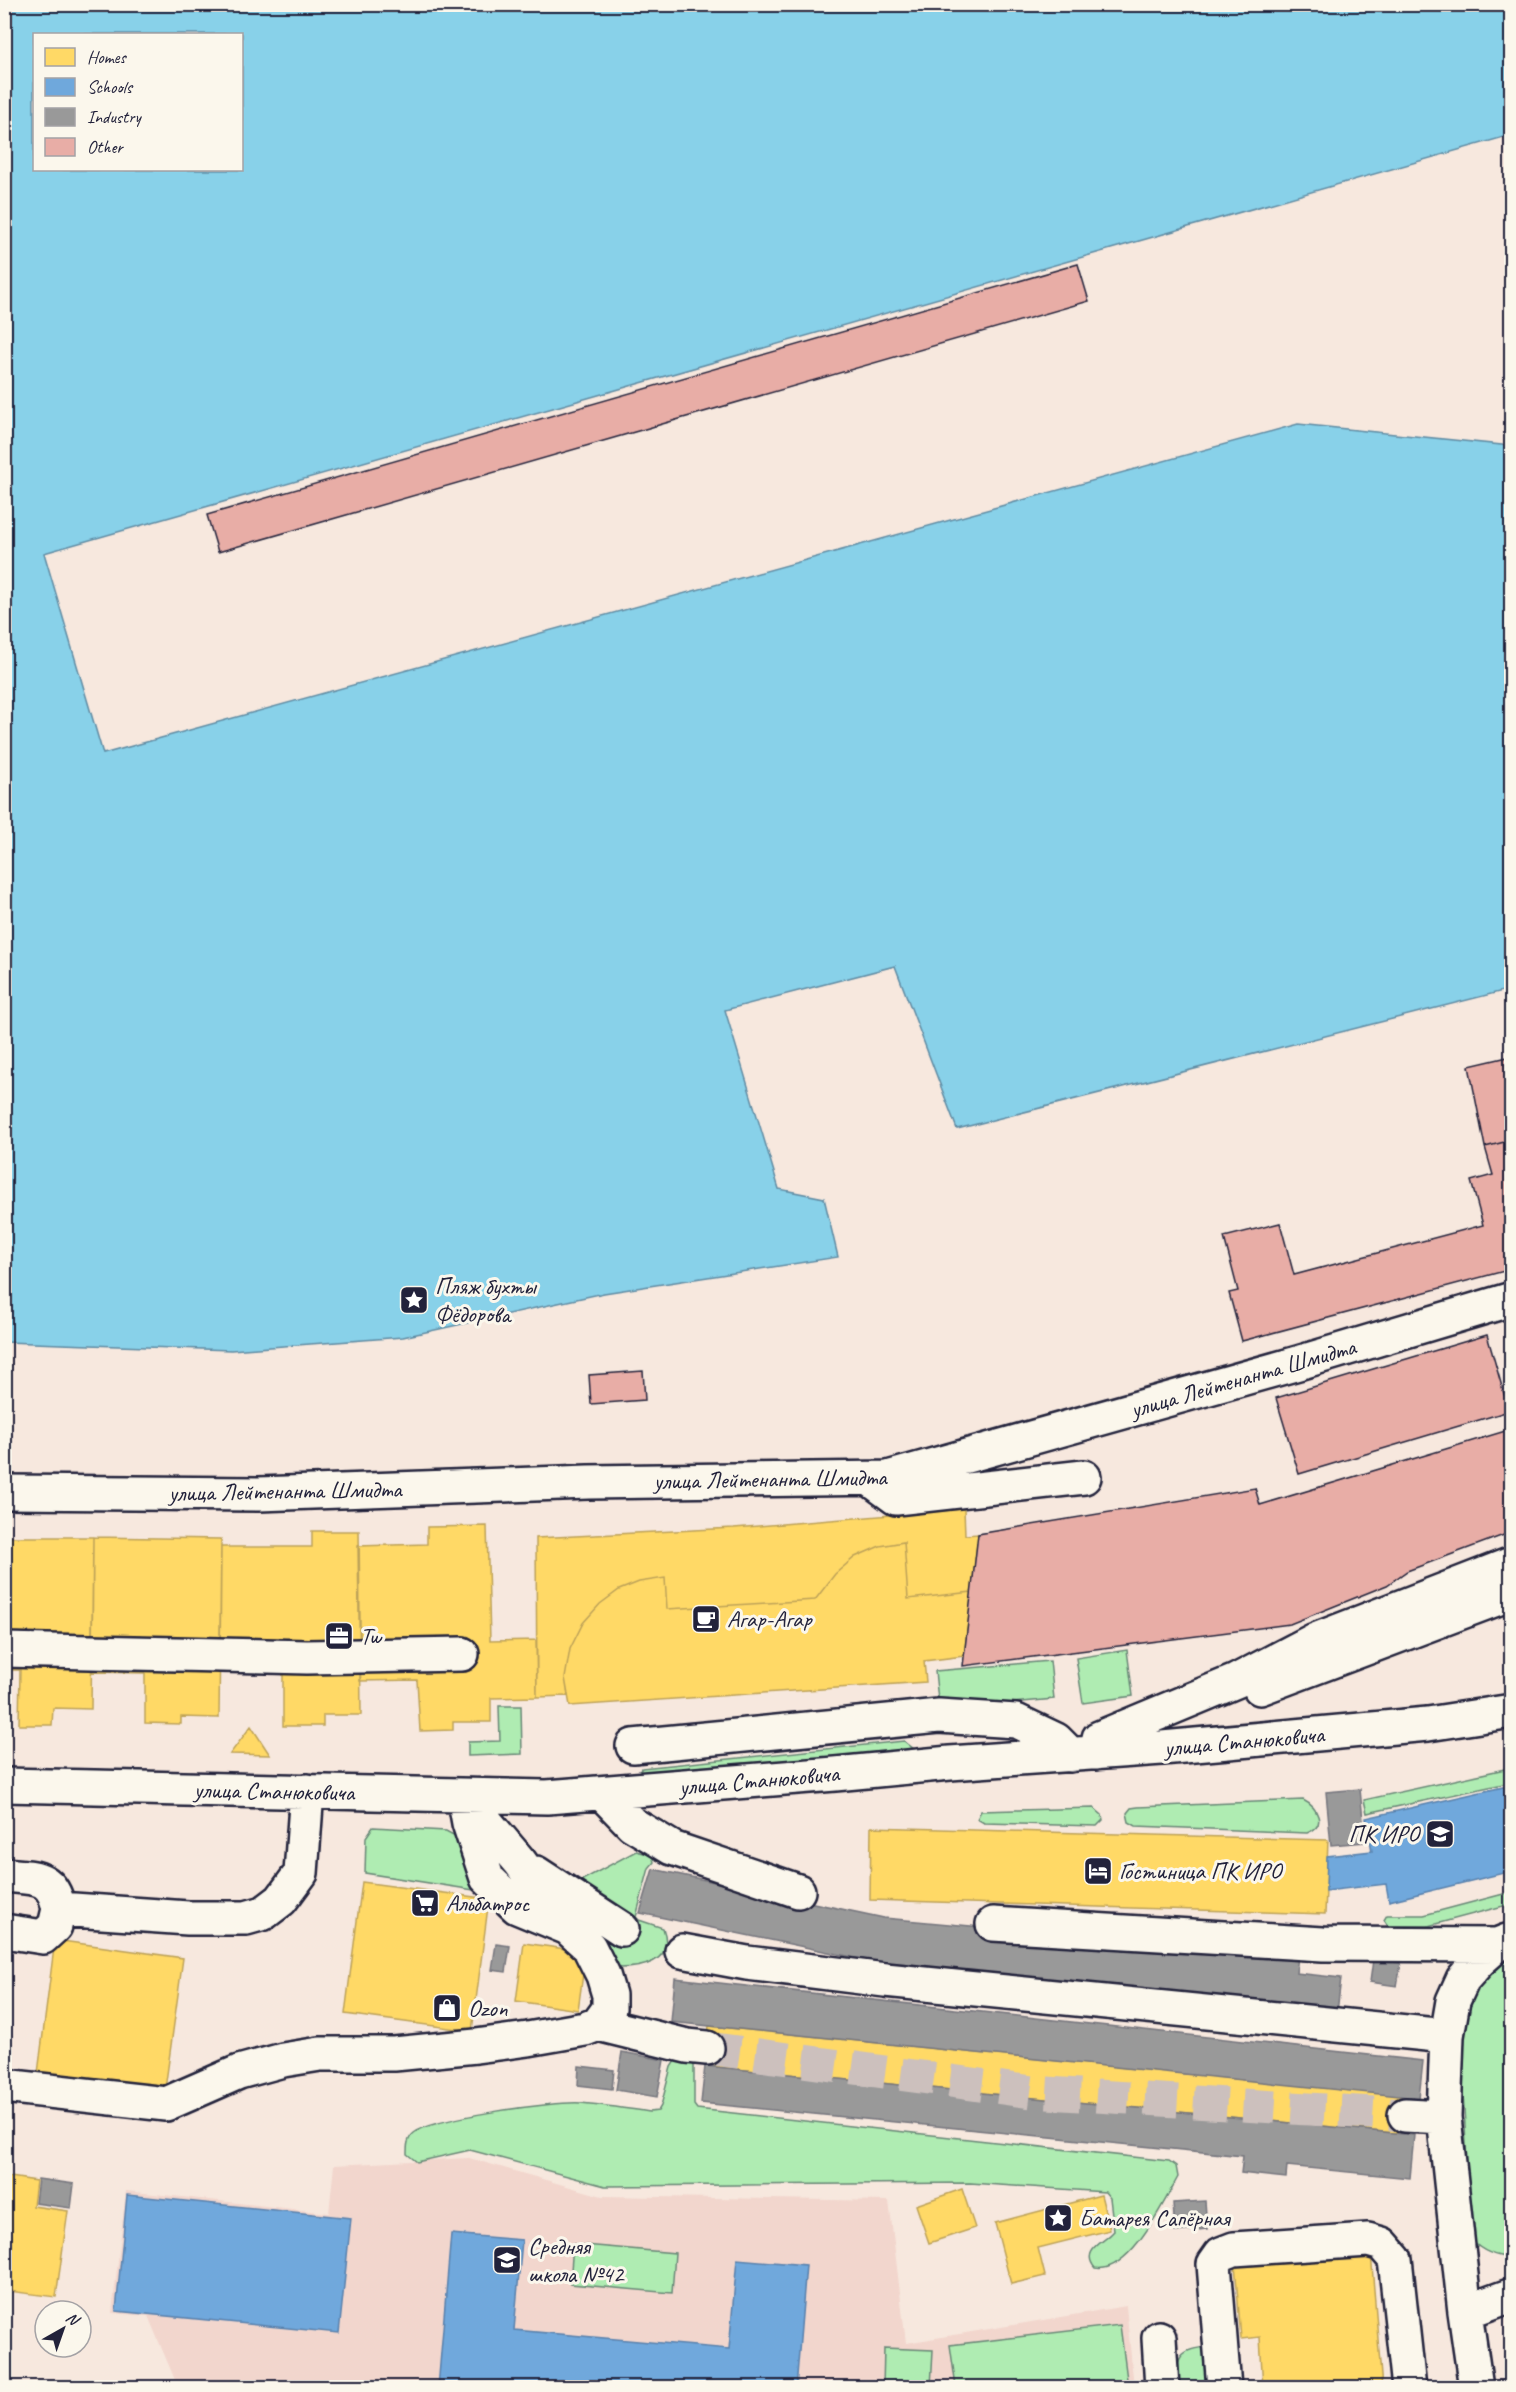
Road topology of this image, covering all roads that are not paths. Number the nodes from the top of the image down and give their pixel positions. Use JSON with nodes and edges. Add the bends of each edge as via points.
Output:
{"nodes":[{"id":1,"x":1512,"y":1299,"type":"edge"},
{"id":2,"x":1084,"y":1477,"type":"dead end"},
{"id":3,"x":870,"y":1479,"type":"junction"},
{"id":4,"x":4,"y":1492,"type":"edge"},
{"id":5,"x":1510,"y":1579,"type":"edge"},
{"id":6,"x":4,"y":1650,"type":"edge"},
{"id":7,"x":462,"y":1654,"type":"dead end"},
{"id":8,"x":1512,"y":1711,"type":"edge"},
{"id":9,"x":900,"y":1720,"type":"junction"},
{"id":10,"x":633,"y":1746,"type":"dead end"},
{"id":11,"x":1162,"y":1748,"type":"junction"},
{"id":12,"x":1083,"y":1754,"type":"junction"},
{"id":13,"x":950,"y":1763,"type":"junction"},
{"id":14,"x":4,"y":1785,"type":"edge"},
{"id":15,"x":308,"y":1791,"type":"junction"},
{"id":16,"x":602,"y":1793,"type":"junction"},
{"id":17,"x":464,"y":1796,"type":"junction"},
{"id":18,"x":520,"y":1862,"type":"junction"},
{"id":19,"x":4,"y":1875,"type":"edge"},
{"id":20,"x":798,"y":1891,"type":"dead end"},
{"id":21,"x":59,"y":1909,"type":"junction"},
{"id":22,"x":993,"y":1924,"type":"dead end"},
{"id":23,"x":568,"y":1928,"type":"junction"},
{"id":24,"x":622,"y":1929,"type":"dead end"},
{"id":25,"x":4,"y":1931,"type":"edge"},
{"id":26,"x":1504,"y":1942,"type":"edge"},
{"id":27,"x":682,"y":1951,"type":"dead end"},
{"id":28,"x":598,"y":2024,"type":"junction"},
{"id":29,"x":1447,"y":2036,"type":"junction"},
{"id":30,"x":707,"y":2048,"type":"tunnel mouth"},
{"id":31,"x":4,"y":2086,"type":"edge"},
{"id":32,"x":1405,"y":2115,"type":"tunnel mouth"},
{"id":33,"x":1444,"y":2117,"type":"junction"},
{"id":34,"x":1512,"y":2295,"type":"edge"},
{"id":35,"x":1465,"y":2312,"type":"junction"},
{"id":36,"x":1159,"y":2338,"type":"dead end"},
{"id":37,"x":1162,"y":2388,"type":"edge"},
{"id":38,"x":1224,"y":2388,"type":"edge"},
{"id":39,"x":1409,"y":2388,"type":"edge"},
{"id":40,"x":1476,"y":2388,"type":"edge"}],
"edges":[{"from":1,"to":3,"type":"street","name":"улица Лейтенанта Шмидта","via":[[1298,1364],[888,1478]]},
{"from":2,"to":3,"type":"street","via":[[896,1498]]},
{"from":3,"to":4,"type":"street","name":"улица Лейтенанта Шмидта","via":[[588,1482],[260,1494]]},
{"from":5,"to":11,"type":"street","via":[[1211,1707],[1187,1719]]},
{"from":5,"to":12,"type":"street","via":[[1313,1641],[1236,1681],[1099,1738]]},
{"from":6,"to":7,"type":"street","via":[[307,1657]]},
{"from":8,"to":11,"type":"street","name":"улица Станюковича","via":[[1428,1724]]},
{"from":9,"to":10,"type":"street"},
{"from":9,"to":12,"type":"street","via":[[939,1716],[1016,1721]]},
{"from":9,"to":13,"type":"street"},
{"from":11,"to":12,"type":"street","name":"улица Станюковича"},
{"from":12,"to":13,"type":"street","name":"улица Станюковича"},
{"from":13,"to":16,"type":"street","name":"улица Станюковича"},
{"from":14,"to":15,"type":"street","name":"улица Станюковича"},
{"from":15,"to":17,"type":"street","name":"улица Станюковича"},
{"from":15,"to":21,"type":"street","via":[[301,1873],[281,1900],[264,1912],[246,1918],[189,1918]]},
{"from":16,"to":17,"type":"street","name":"улица Станюковича"},
{"from":16,"to":20,"type":"street","via":[[632,1824],[672,1848]]},
{"from":17,"to":18,"type":"street"},
{"from":17,"to":23,"type":"street","via":[[487,1878],[517,1907]]},
{"from":18,"to":23,"type":"street"},
{"from":18,"to":24,"type":"street"},
{"from":19,"to":21,"type":"street","via":[[42,1879],[56,1892]]},
{"from":21,"to":25,"type":"street","via":[[55,1926],[43,1937]]},
{"from":22,"to":26,"type":"street","via":[[1323,1944]]},
{"from":23,"to":28,"type":"street","via":[[589,1947],[603,1975],[609,2009]]},
{"from":26,"to":29,"type":"street","via":[[1463,1979],[1453,2001]]},
{"from":27,"to":29,"type":"street","via":[[885,1980]]},
{"from":28,"to":30,"type":"street"},
{"from":28,"to":31,"type":"street","via":[[476,2046],[393,2054],[321,2054],[283,2060],[239,2072],[166,2104]]},
{"from":29,"to":33,"type":"street"},
{"from":32,"to":33,"type":"street"},
{"from":33,"to":35,"type":"street"},
{"from":34,"to":35,"type":"street"},
{"from":35,"to":40,"type":"street"},
{"from":36,"to":37,"type":"street"},
{"from":38,"to":39,"type":"street","via":[[1214,2264],[1221,2254],[1234,2249],[1368,2240],[1382,2244],[1395,2259]]}]}
